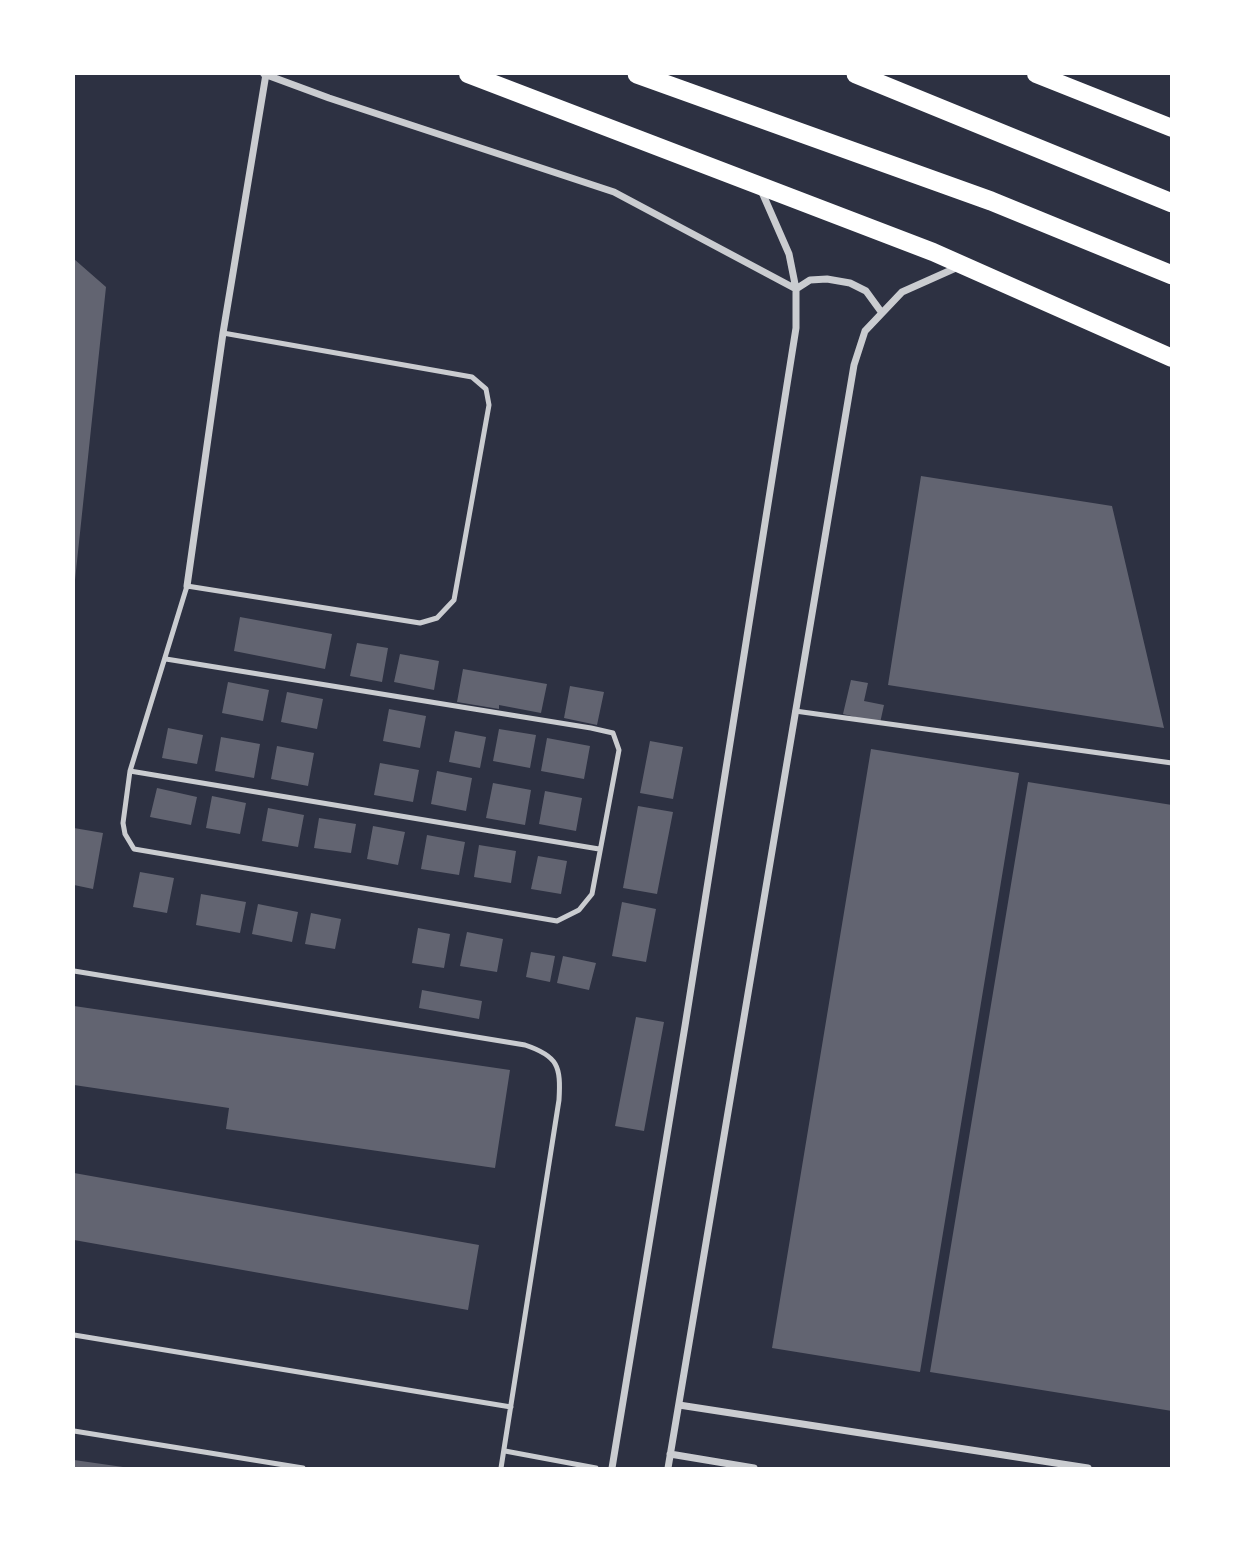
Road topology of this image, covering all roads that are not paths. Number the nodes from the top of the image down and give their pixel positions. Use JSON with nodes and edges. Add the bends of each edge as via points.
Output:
{"nodes":[{"id":1,"x":265,"y":74,"type":"edge"},
{"id":2,"x":467,"y":74,"type":"edge"},
{"id":3,"x":637,"y":74,"type":"edge"},
{"id":4,"x":856,"y":74,"type":"edge"},
{"id":5,"x":1036,"y":74,"type":"edge"},
{"id":6,"x":484,"y":77,"type":"edge"},
{"id":7,"x":1171,"y":128,"type":"edge"},
{"id":8,"x":759,"y":186,"type":"junction"},
{"id":9,"x":1171,"y":203,"type":"edge"},
{"id":10,"x":962,"y":265,"type":"junction"},
{"id":11,"x":1171,"y":275,"type":"edge"},
{"id":12,"x":796,"y":289,"type":"junction"},
{"id":13,"x":882,"y":313,"type":"junction"},
{"id":14,"x":223,"y":333,"type":"junction"},
{"id":15,"x":1171,"y":358,"type":"edge"},
{"id":16,"x":187,"y":586,"type":"junction"},
{"id":17,"x":166,"y":659,"type":"junction"},
{"id":18,"x":796,"y":711,"type":"junction"},
{"id":19,"x":1171,"y":763,"type":"edge"},
{"id":20,"x":130,"y":771,"type":"junction"},
{"id":21,"x":599,"y":849,"type":"junction"},
{"id":22,"x":74,"y":971,"type":"edge"},
{"id":23,"x":74,"y":1335,"type":"edge"},
{"id":24,"x":679,"y":1405,"type":"junction"},
{"id":25,"x":511,"y":1407,"type":"junction"},
{"id":26,"x":74,"y":1431,"type":"edge"},
{"id":27,"x":505,"y":1451,"type":"junction"},
{"id":28,"x":670,"y":1454,"type":"junction"},
{"id":29,"x":303,"y":1468,"type":"edge"},
{"id":30,"x":502,"y":1468,"type":"edge"},
{"id":31,"x":596,"y":1468,"type":"edge"},
{"id":32,"x":612,"y":1468,"type":"edge"},
{"id":33,"x":668,"y":1468,"type":"edge"},
{"id":34,"x":754,"y":1468,"type":"edge"},
{"id":35,"x":1088,"y":1468,"type":"edge"}],
"edges":[{"from":1,"to":12,"type":"street","via":[[614,192]]},
{"from":1,"to":14,"type":"street"},
{"from":2,"to":6,"type":"main road"},
{"from":3,"to":11,"type":"highway","via":[[991,201]]},
{"from":4,"to":9,"type":"highway"},
{"from":5,"to":7,"type":"main road"},
{"from":6,"to":8,"type":"main road"},
{"from":8,"to":10,"type":"main road"},
{"from":8,"to":12,"type":"street","via":[[789,254]]},
{"from":10,"to":13,"type":"street","via":[[902,292]]},
{"from":10,"to":15,"type":"main road"},
{"from":12,"to":13,"type":"street","via":[[810,280],[850,283],[866,291]]},
{"from":12,"to":32,"type":"street","via":[[794,342]]},
{"from":13,"to":18,"type":"street","via":[[865,331],[854,365]]},
{"from":14,"to":16,"type":"street"},
{"from":14,"to":16,"type":"lane","via":[[472,377],[486,389],[489,405],[454,600],[437,618],[420,623]]},
{"from":16,"to":17,"type":"lane"},
{"from":17,"to":20,"type":"lane"},
{"from":17,"to":21,"type":"lane","via":[[613,733],[619,750]]},
{"from":18,"to":19,"type":"lane"},
{"from":18,"to":24,"type":"street"},
{"from":20,"to":21,"type":"lane"},
{"from":20,"to":21,"type":"lane","via":[[123,823],[134,849],[557,921],[579,910],[592,894]]},
{"from":22,"to":25,"type":"lane","via":[[525,1045],[545,1052],[557,1065],[559,1100]]},
{"from":23,"to":25,"type":"lane"},
{"from":24,"to":28,"type":"street"},
{"from":24,"to":35,"type":"street"},
{"from":25,"to":27,"type":"lane"},
{"from":26,"to":29,"type":"lane"},
{"from":27,"to":30,"type":"lane"},
{"from":27,"to":31,"type":"lane"},
{"from":28,"to":33,"type":"street"},
{"from":28,"to":34,"type":"street"}]}
